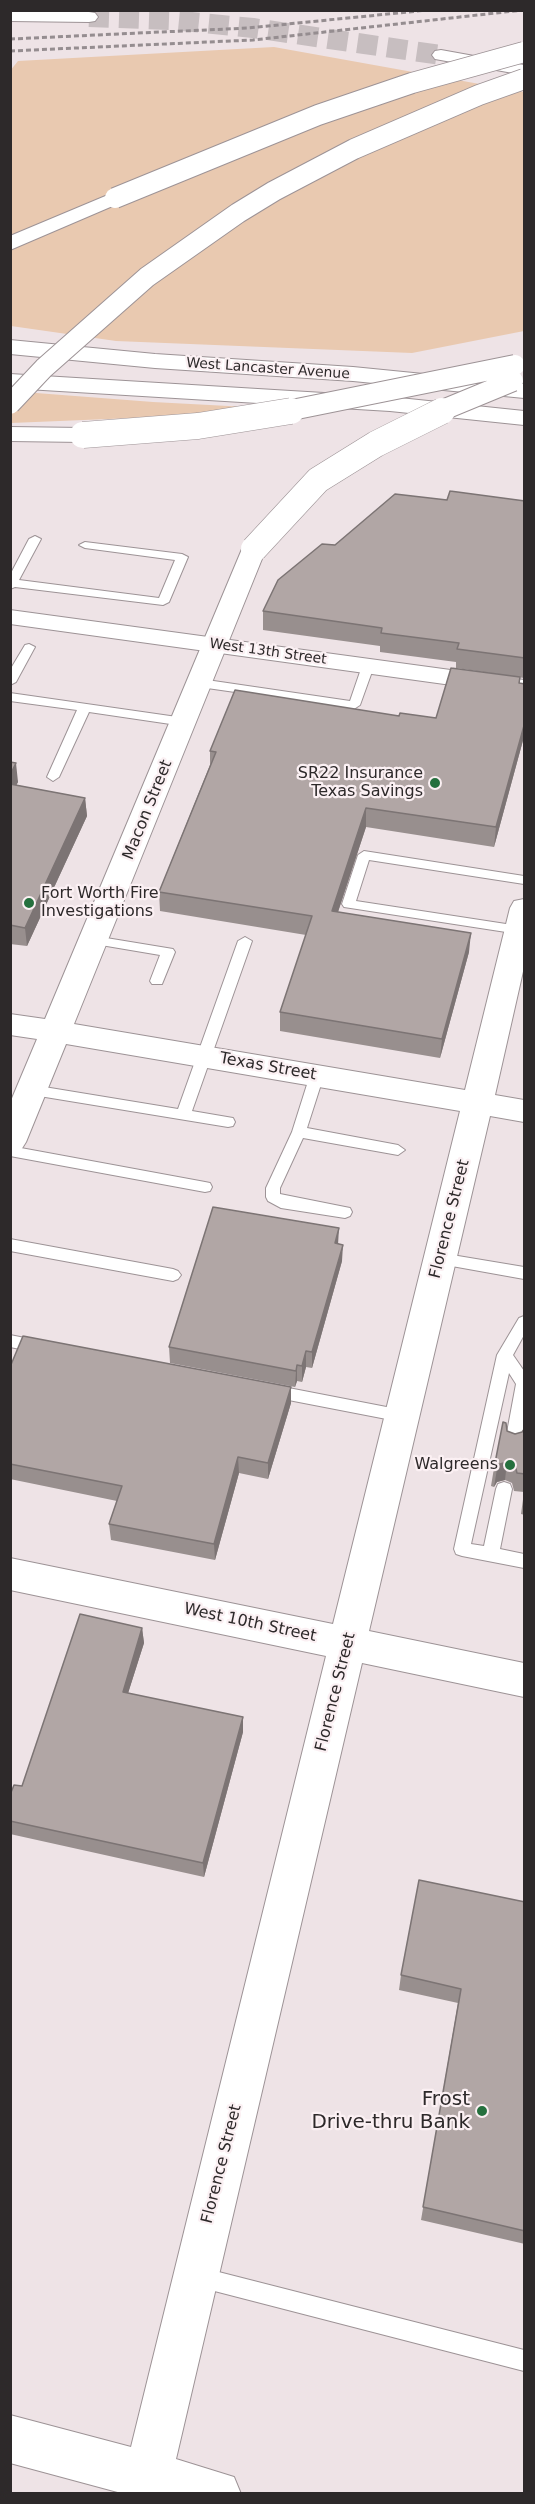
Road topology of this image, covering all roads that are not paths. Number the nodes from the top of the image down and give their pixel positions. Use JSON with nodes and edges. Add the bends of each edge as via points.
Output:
{"nodes":[{"id":1,"x":10,"y":16,"type":"edge"},
{"id":2,"x":89,"y":17,"type":"tunnel mouth"},
{"id":3,"x":525,"y":52,"type":"edge"},
{"id":4,"x":441,"y":55,"type":"tunnel mouth"},
{"id":5,"x":525,"y":70,"type":"edge"},
{"id":6,"x":525,"y":79,"type":"edge"},
{"id":7,"x":10,"y":244,"type":"edge"},
{"id":8,"x":10,"y":346,"type":"edge"},
{"id":9,"x":10,"y":352,"type":"edge"},
{"id":10,"x":93,"y":356,"type":"junction"},
{"id":11,"x":521,"y":368,"type":"edge"},
{"id":12,"x":10,"y":381,"type":"edge"},
{"id":13,"x":525,"y":391,"type":"edge"},
{"id":14,"x":10,"y":404,"type":"edge"},
{"id":15,"x":525,"y":418,"type":"edge"},
{"id":16,"x":10,"y":434,"type":"edge"},
{"id":17,"x":35,"y":539,"type":"dead end"},
{"id":18,"x":85,"y":545,"type":"dead end"},
{"id":19,"x":11,"y":585,"type":"edge"},
{"id":20,"x":10,"y":617,"type":"edge"},
{"id":21,"x":216,"y":645,"type":"junction"},
{"id":22,"x":29,"y":647,"type":"dead end"},
{"id":23,"x":368,"y":666,"type":"junction"},
{"id":24,"x":10,"y":682,"type":"edge"},
{"id":25,"x":200,"y":683,"type":"junction"},
{"id":26,"x":525,"y":688,"type":"edge"},
{"id":27,"x":10,"y":697,"type":"edge"},
{"id":28,"x":85,"y":707,"type":"junction"},
{"id":29,"x":184,"y":722,"type":"junction"},
{"id":30,"x":53,"y":777,"type":"dead end"},
{"id":31,"x":525,"y":880,"type":"edge"},
{"id":32,"x":522,"y":919,"type":"edge"},
{"id":33,"x":94,"y":940,"type":"junction"},
{"id":34,"x":246,"y":942,"type":"dead end"},
{"id":35,"x":157,"y":981,"type":"dead end"},
{"id":36,"x":10,"y":1024,"type":"edge"},
{"id":37,"x":56,"y":1032,"type":"junction"},
{"id":38,"x":204,"y":1057,"type":"junction"},
{"id":39,"x":317,"y":1076,"type":"junction"},
{"id":40,"x":32,"y":1090,"type":"junction"},
{"id":41,"x":477,"y":1103,"type":"junction"},
{"id":42,"x":525,"y":1111,"type":"edge"},
{"id":43,"x":183,"y":1115,"type":"junction"},
{"id":44,"x":228,"y":1122,"type":"dead end"},
{"id":45,"x":299,"y":1132,"type":"junction"},
{"id":46,"x":10,"y":1142,"type":"edge"},
{"id":47,"x":398,"y":1150,"type":"dead end"},
{"id":48,"x":10,"y":1151,"type":"edge"},
{"id":49,"x":205,"y":1186,"type":"dead end"},
{"id":50,"x":345,"y":1212,"type":"dead end"},
{"id":51,"x":10,"y":1245,"type":"edge"},
{"id":52,"x":440,"y":1259,"type":"junction"},
{"id":53,"x":525,"y":1273,"type":"edge"},
{"id":54,"x":173,"y":1275,"type":"dead end"},
{"id":55,"x":525,"y":1322,"type":"edge"},
{"id":56,"x":10,"y":1341,"type":"edge"},
{"id":57,"x":57,"y":1350,"type":"edge"},
{"id":58,"x":505,"y":1354,"type":"junction"},
{"id":59,"x":252,"y":1387,"type":"edge"},
{"id":60,"x":402,"y":1416,"type":"junction"},
{"id":61,"x":513,"y":1443,"type":"edge"},
{"id":62,"x":504,"y":1489,"type":"edge"},
{"id":63,"x":491,"y":1554,"type":"junction"},
{"id":64,"x":525,"y":1561,"type":"edge"},
{"id":65,"x":10,"y":1574,"type":"edge"},
{"id":66,"x":348,"y":1643,"type":"junction"},
{"id":67,"x":525,"y":1680,"type":"edge"},
{"id":68,"x":196,"y":2276,"type":"junction"},
{"id":69,"x":525,"y":2361,"type":"edge"},
{"id":70,"x":10,"y":2439,"type":"edge"},
{"id":71,"x":145,"y":2484,"type":"edge"},
{"id":72,"x":217,"y":2493,"type":"edge"}],
"edges":[{"from":1,"to":2,"type":"main road"},
{"from":3,"to":7,"type":"main road","bridge":true,"via":[[412,83],[318,115]]},
{"from":4,"to":5,"type":"main road"},
{"from":6,"to":14,"type":"main road","bridge":true,"via":[[354,149],[238,213],[147,277],[44,368]]},
{"from":8,"to":10,"type":"main road","name":"West Lancaster Avenue"},
{"from":9,"to":10,"type":"main road"},
{"from":10,"to":13,"type":"main road","name":"West Lancaster Avenue","via":[[353,374]]},
{"from":11,"to":16,"type":"main road","bridge":true,"via":[[198,426],[83,435]]},
{"from":11,"to":21,"type":"main road","name":"Macon Street","bridge":true,"via":[[488,390],[376,444],[318,480],[254,549]]},
{"from":12,"to":15,"type":"main road","name":"West Lancaster Avenue","via":[[368,402]]},
{"from":17,"to":19,"type":"lane"},
{"from":18,"to":19,"type":"lane","via":[[182,556],[163,602]]},
{"from":20,"to":21,"type":"street","name":"West 13th Street"},
{"from":21,"to":23,"type":"street","name":"West 13th Street"},
{"from":21,"to":25,"type":"main road","name":"Macon Street"},
{"from":22,"to":24,"type":"lane"},
{"from":23,"to":25,"type":"lane","via":[[354,705]]},
{"from":23,"to":26,"type":"street","name":"West 13th Street"},
{"from":25,"to":29,"type":"main road","name":"Macon Street"},
{"from":27,"to":28,"type":"lane"},
{"from":28,"to":29,"type":"lane"},
{"from":28,"to":30,"type":"lane"},
{"from":29,"to":33,"type":"main road","name":"Macon Street"},
{"from":31,"to":32,"type":"lane","via":[[364,855],[349,904]]},
{"from":32,"to":41,"type":"main road","name":"Florence Street"},
{"from":33,"to":35,"type":"lane","via":[[168,952]]},
{"from":33,"to":37,"type":"main road","name":"Macon Street"},
{"from":34,"to":38,"type":"lane"},
{"from":36,"to":37,"type":"main road","name":"Texas Street"},
{"from":37,"to":38,"type":"main road","name":"Texas Street"},
{"from":37,"to":40,"type":"main road","name":"Macon Street"},
{"from":38,"to":39,"type":"main road","name":"Texas Street"},
{"from":38,"to":43,"type":"lane"},
{"from":39,"to":41,"type":"main road","name":"Texas Street"},
{"from":39,"to":45,"type":"lane"},
{"from":40,"to":43,"type":"lane"},
{"from":40,"to":46,"type":"main road","name":"Macon Street"},
{"from":41,"to":42,"type":"main road","name":"Texas Street"},
{"from":41,"to":52,"type":"main road","name":"Florence Street"},
{"from":43,"to":44,"type":"lane"},
{"from":45,"to":47,"type":"lane"},
{"from":45,"to":50,"type":"lane","via":[[273,1188],[273,1197],[281,1202]]},
{"from":48,"to":49,"type":"lane"},
{"from":51,"to":54,"type":"lane"},
{"from":52,"to":53,"type":"lane"},
{"from":52,"to":60,"type":"main road","name":"Florence Street"},
{"from":55,"to":58,"type":"lane"},
{"from":56,"to":57,"type":"lane"},
{"from":58,"to":61,"type":"lane","via":[[524,1383]]},
{"from":58,"to":63,"type":"lane","via":[[462,1549]]},
{"from":59,"to":60,"type":"lane"},
{"from":60,"to":66,"type":"main road","name":"Florence Street"},
{"from":62,"to":63,"type":"lane"},
{"from":63,"to":64,"type":"lane"},
{"from":65,"to":66,"type":"main road","name":"West 10th Street"},
{"from":66,"to":67,"type":"main road","name":"West 10th Street"},
{"from":66,"to":68,"type":"main road","name":"Florence Street"},
{"from":68,"to":69,"type":"lane"},
{"from":68,"to":71,"type":"main road","name":"Florence Street"},
{"from":70,"to":71,"type":"main road"},
{"from":71,"to":72,"type":"main road"}]}
